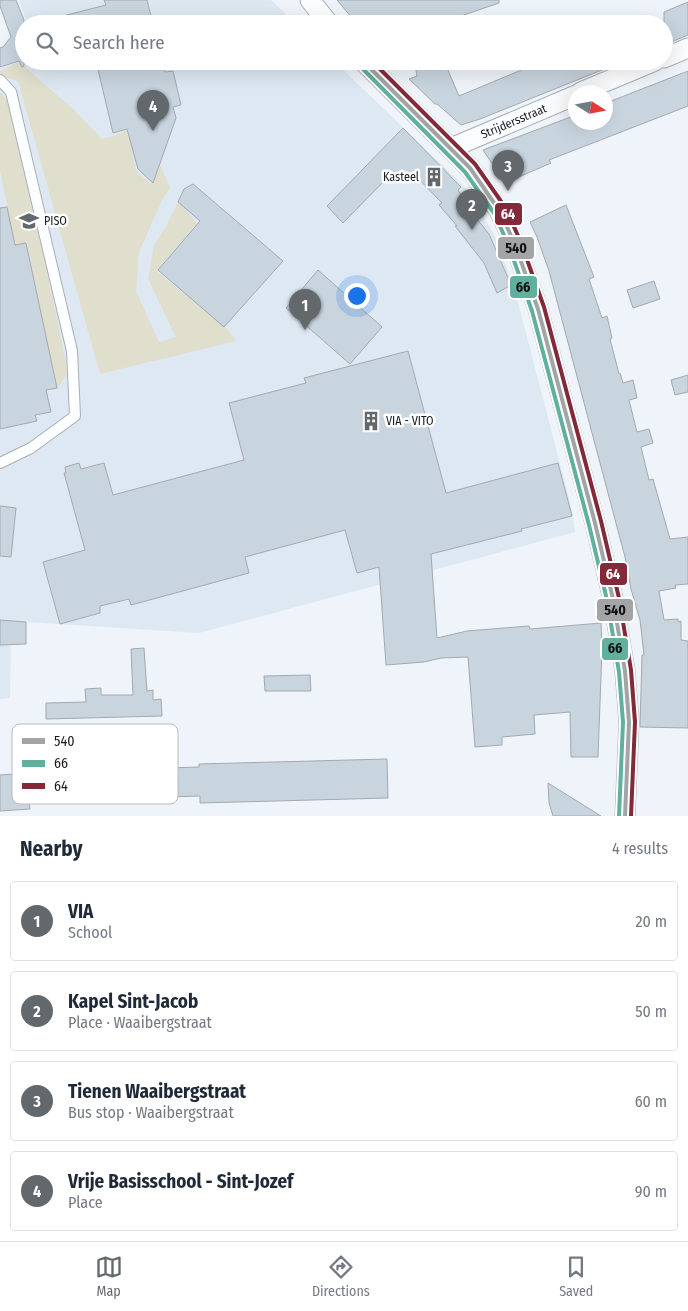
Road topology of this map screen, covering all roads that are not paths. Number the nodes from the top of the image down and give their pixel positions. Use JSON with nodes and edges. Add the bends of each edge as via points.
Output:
{"nodes":[{"id":1,"x":310,"y":0,"type":"edge"},
{"id":2,"x":322,"y":15,"type":"edge"},
{"id":3,"x":688,"y":48,"type":"edge"},
{"id":4,"x":673,"y":54,"type":"edge"},
{"id":5,"x":372,"y":70,"type":"edge"},
{"id":6,"x":633,"y":70,"type":"edge"},
{"id":7,"x":0,"y":80,"type":"edge"},
{"id":8,"x":597,"y":85,"type":"edge"},
{"id":9,"x":568,"y":98,"type":"edge"},
{"id":10,"x":451,"y":148,"type":"junction"},
{"id":11,"x":0,"y":463,"type":"edge"},
{"id":12,"x":625,"y":816,"type":"edge"}],
"edges":[{"from":1,"to":2,"type":"street"},
{"from":3,"to":4,"type":"street"},
{"from":5,"to":10,"type":"street"},
{"from":6,"to":8,"type":"street"},
{"from":7,"to":11,"type":"lane","via":[[12,92],[72,351],[76,416],[31,448]]},
{"from":9,"to":10,"type":"street","name":"Strijdersstraat"},
{"from":10,"to":12,"type":"street","via":[[470,168],[498,210],[514,242],[538,309],[595,523],[613,599],[625,671],[629,722]]}]}
